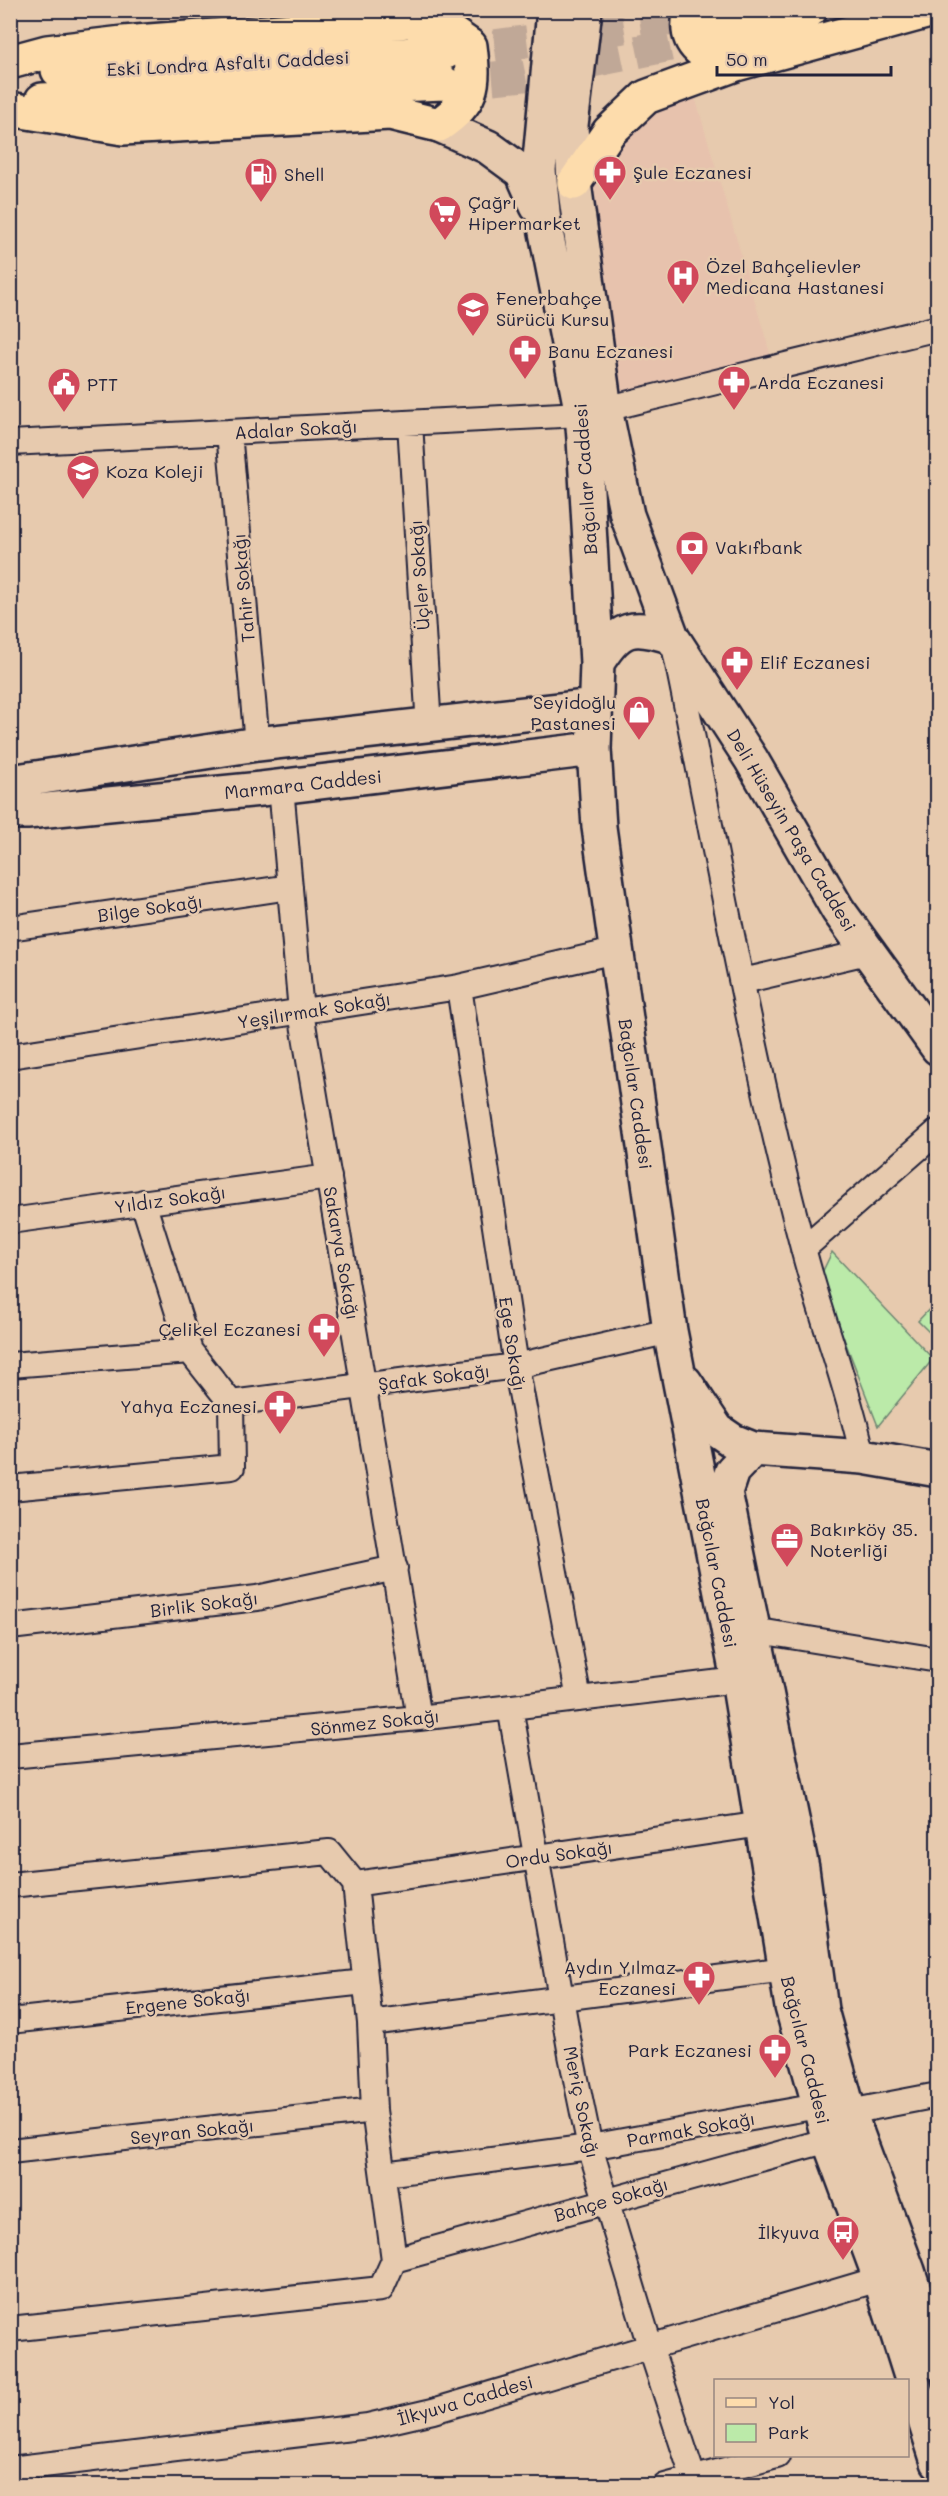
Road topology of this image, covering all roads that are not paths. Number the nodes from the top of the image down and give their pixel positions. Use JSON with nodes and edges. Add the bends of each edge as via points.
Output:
{"nodes":[{"id":1,"x":554,"y":10,"type":"edge"},
{"id":2,"x":585,"y":10,"type":"edge"},
{"id":3,"x":810,"y":10,"type":"edge"},
{"id":4,"x":933,"y":10,"type":"edge"},
{"id":5,"x":710,"y":17,"type":"edge"},
{"id":6,"x":353,"y":18,"type":"edge"},
{"id":7,"x":10,"y":62,"type":"edge"},
{"id":8,"x":736,"y":64,"type":"junction"},
{"id":9,"x":10,"y":71,"type":"edge"},
{"id":10,"x":10,"y":101,"type":"edge"},
{"id":11,"x":10,"y":108,"type":"edge"},
{"id":12,"x":439,"y":125,"type":"junction"},
{"id":13,"x":574,"y":183,"type":"junction"},
{"id":14,"x":544,"y":222,"type":"junction"},
{"id":15,"x":937,"y":330,"type":"edge"},
{"id":16,"x":593,"y":412,"type":"junction"},
{"id":17,"x":410,"y":423,"type":"junction"},
{"id":18,"x":229,"y":432,"type":"junction"},
{"id":19,"x":10,"y":443,"type":"edge"},
{"id":20,"x":672,"y":637,"type":"junction"},
{"id":21,"x":597,"y":663,"type":"junction"},
{"id":22,"x":595,"y":706,"type":"junction"},
{"id":23,"x":429,"y":727,"type":"junction"},
{"id":24,"x":257,"y":744,"type":"junction"},
{"id":25,"x":594,"y":749,"type":"junction"},
{"id":26,"x":10,"y":782,"type":"edge"},
{"id":27,"x":281,"y":787,"type":"junction"},
{"id":28,"x":10,"y":812,"type":"edge"},
{"id":29,"x":290,"y":887,"type":"junction"},
{"id":30,"x":10,"y":928,"type":"edge"},
{"id":31,"x":615,"y":951,"type":"junction"},
{"id":32,"x":867,"y":951,"type":"junction"},
{"id":33,"x":743,"y":981,"type":"junction"},
{"id":34,"x":459,"y":987,"type":"junction"},
{"id":35,"x":301,"y":1012,"type":"junction"},
{"id":36,"x":938,"y":1048,"type":"edge"},
{"id":37,"x":10,"y":1056,"type":"edge"},
{"id":38,"x":938,"y":1131,"type":"edge"},
{"id":39,"x":329,"y":1177,"type":"junction"},
{"id":40,"x":143,"y":1202,"type":"junction"},
{"id":41,"x":10,"y":1221,"type":"edge"},
{"id":42,"x":803,"y":1249,"type":"junction"},
{"id":43,"x":670,"y":1331,"type":"junction"},
{"id":44,"x":190,"y":1351,"type":"junction"},
{"id":45,"x":10,"y":1365,"type":"edge"},
{"id":46,"x":516,"y":1366,"type":"junction"},
{"id":47,"x":677,"y":1371,"type":"junction"},
{"id":48,"x":365,"y":1386,"type":"junction"},
{"id":49,"x":231,"y":1403,"type":"junction"},
{"id":50,"x":753,"y":1449,"type":"junction"},
{"id":51,"x":862,"y":1457,"type":"junction"},
{"id":52,"x":938,"y":1470,"type":"edge"},
{"id":53,"x":10,"y":1488,"type":"edge"},
{"id":54,"x":395,"y":1568,"type":"junction"},
{"id":55,"x":10,"y":1627,"type":"edge"},
{"id":56,"x":753,"y":1630,"type":"junction"},
{"id":57,"x":938,"y":1660,"type":"edge"},
{"id":58,"x":738,"y":1680,"type":"junction"},
{"id":59,"x":579,"y":1699,"type":"junction"},
{"id":60,"x":510,"y":1707,"type":"junction"},
{"id":61,"x":419,"y":1718,"type":"junction"},
{"id":62,"x":10,"y":1756,"type":"edge"},
{"id":63,"x":762,"y":1824,"type":"junction"},
{"id":64,"x":537,"y":1857,"type":"junction"},
{"id":65,"x":355,"y":1884,"type":"junction"},
{"id":66,"x":10,"y":1885,"type":"edge"},
{"id":67,"x":786,"y":1969,"type":"junction"},
{"id":68,"x":365,"y":1982,"type":"junction"},
{"id":69,"x":561,"y":1998,"type":"junction"},
{"id":70,"x":10,"y":2021,"type":"edge"},
{"id":71,"x":370,"y":2023,"type":"junction"},
{"id":72,"x":938,"y":2095,"type":"edge"},
{"id":73,"x":834,"y":2109,"type":"junction"},
{"id":74,"x":374,"y":2110,"type":"junction"},
{"id":75,"x":829,"y":2140,"type":"junction"},
{"id":76,"x":590,"y":2147,"type":"junction"},
{"id":77,"x":10,"y":2151,"type":"edge"},
{"id":78,"x":384,"y":2174,"type":"junction"},
{"id":79,"x":605,"y":2201,"type":"junction"},
{"id":80,"x":394,"y":2260,"type":"junction"},
{"id":81,"x":894,"y":2275,"type":"junction"},
{"id":82,"x":10,"y":2329,"type":"edge"},
{"id":83,"x":650,"y":2346,"type":"junction"},
{"id":84,"x":938,"y":2363,"type":"edge"},
{"id":85,"x":916,"y":2420,"type":"edge"},
{"id":86,"x":774,"y":2457,"type":"edge"},
{"id":87,"x":938,"y":2462,"type":"edge"},
{"id":88,"x":10,"y":2469,"type":"edge"},
{"id":89,"x":695,"y":2481,"type":"edge"},
{"id":90,"x":665,"y":2486,"type":"edge"}],
"edges":[{"from":1,"to":14,"type":"main road","name":"Bağcılar Caddesi","via":[[539,170]]},
{"from":2,"to":13,"type":"main road","name":"Bağcılar Caddesi","via":[[571,124]]},
{"from":3,"to":5,"type":"main road"},
{"from":4,"to":8,"type":"main road"},
{"from":5,"to":8,"type":"main road","via":[[690,34],[698,49],[712,60]]},
{"from":6,"to":7,"type":"main road","via":[[46,52]]},
{"from":6,"to":12,"type":"main road","via":[[409,21],[450,32],[470,46],[471,94],[457,112]]},
{"from":8,"to":13,"type":"main road","via":[[645,97],[609,132]]},
{"from":9,"to":10,"type":"main road","name":"Eski Londra Asfaltı Caddesi","via":[[226,66],[445,67]]},
{"from":11,"to":12,"type":"main road","via":[[123,128],[390,113]]},
{"from":12,"to":14,"type":"main road","via":[[488,147],[522,172]]},
{"from":13,"to":16,"type":"main road","name":"Bağcılar Caddesi"},
{"from":14,"to":16,"type":"main road","name":"Bağcılar Caddesi"},
{"from":15,"to":16,"type":"street","name":"Adalar Sokağı"},
{"from":16,"to":17,"type":"street","name":"Adalar Sokağı"},
{"from":16,"to":20,"type":"main road","name":"Bağcılar Caddesi"},
{"from":16,"to":21,"type":"main road","name":"Bağcılar Caddesi"},
{"from":17,"to":18,"type":"street","name":"Adalar Sokağı"},
{"from":17,"to":23,"type":"street","name":"Üçler Sokağı"},
{"from":18,"to":19,"type":"street","name":"Adalar Sokağı"},
{"from":18,"to":24,"type":"street","name":"Tahir Sokağı"},
{"from":20,"to":21,"type":"main road","via":[[649,629],[618,634]]},
{"from":20,"to":32,"type":"main road","name":"Deli Hüseyin Paşa Caddesi","via":[[750,759],[837,910]]},
{"from":20,"to":33,"type":"street","name":"Bağcılar Caddesi"},
{"from":21,"to":22,"type":"main road","name":"Bağcılar Caddesi"},
{"from":22,"to":23,"type":"main road"},
{"from":22,"to":25,"type":"main road","name":"Bağcılar Caddesi"},
{"from":23,"to":24,"type":"main road"},
{"from":24,"to":26,"type":"main road"},
{"from":25,"to":27,"type":"main road","name":"Marmara Caddesi"},
{"from":25,"to":31,"type":"main road","name":"Bağcılar Caddesi","via":[[599,827]]},
{"from":27,"to":28,"type":"main road","name":"Marmara Caddesi"},
{"from":27,"to":29,"type":"street","name":"Sakarya Sokağı"},
{"from":29,"to":30,"type":"street","name":"Bilge Sokağı"},
{"from":29,"to":35,"type":"street","name":"Sakarya Sokağı"},
{"from":31,"to":34,"type":"street","name":"Yeşilırmak Sokağı"},
{"from":31,"to":43,"type":"main road","name":"Bağcılar Caddesi"},
{"from":32,"to":33,"type":"street"},
{"from":32,"to":36,"type":"main road","name":"Deli Hüseyin Paşa Caddesi"},
{"from":33,"to":42,"type":"street","name":"Bağcılar Caddesi"},
{"from":34,"to":35,"type":"street","name":"Yeşilırmak Sokağı"},
{"from":34,"to":46,"type":"street","name":"Ege Sokağı"},
{"from":35,"to":37,"type":"street","name":"Yeşilırmak Sokağı"},
{"from":35,"to":39,"type":"street","name":"Sakarya Sokağı"},
{"from":38,"to":42,"type":"street"},
{"from":39,"to":40,"type":"street","name":"Yıldız Sokağı"},
{"from":39,"to":48,"type":"street","name":"Sakarya Sokağı"},
{"from":40,"to":41,"type":"street","name":"Yıldız Sokağı"},
{"from":40,"to":44,"type":"street"},
{"from":42,"to":51,"type":"street","name":"Bağcılar Caddesi","via":[[854,1417]]},
{"from":43,"to":46,"type":"street","name":"Şafak Sokağı"},
{"from":43,"to":47,"type":"main road","name":"Bağcılar Caddesi"},
{"from":44,"to":45,"type":"street"},
{"from":44,"to":49,"type":"street"},
{"from":46,"to":48,"type":"street","name":"Şafak Sokağı"},
{"from":46,"to":59,"type":"street","name":"Ege Sokağı"},
{"from":47,"to":50,"type":"main road","via":[[717,1430]]},
{"from":47,"to":58,"type":"main road","name":"Bağcılar Caddesi"},
{"from":48,"to":49,"type":"street","name":"Şafak Sokağı"},
{"from":48,"to":54,"type":"street","name":"Sakarya Sokağı"},
{"from":49,"to":53,"type":"street","via":[[232,1467]]},
{"from":50,"to":51,"type":"main road"},
{"from":50,"to":56,"type":"main road","via":[[732,1471],[725,1492]]},
{"from":51,"to":52,"type":"main road"},
{"from":54,"to":55,"type":"street","name":"Birlik Sokağı","via":[[257,1598]]},
{"from":54,"to":61,"type":"street","name":"Sakarya Sokağı"},
{"from":56,"to":57,"type":"street"},
{"from":56,"to":73,"type":"main road","via":[[802,1868]]},
{"from":58,"to":59,"type":"street","name":"Sönmez Sokağı"},
{"from":58,"to":63,"type":"main road","name":"Bağcılar Caddesi"},
{"from":59,"to":60,"type":"street","name":"Sönmez Sokağı"},
{"from":60,"to":61,"type":"street","name":"Sönmez Sokağı"},
{"from":60,"to":64,"type":"street","name":"Meriç Sokağı"},
{"from":61,"to":62,"type":"street","name":"Sönmez Sokağı"},
{"from":63,"to":64,"type":"street","name":"Ordu Sokağı"},
{"from":63,"to":67,"type":"main road","name":"Bağcılar Caddesi"},
{"from":64,"to":65,"type":"street","name":"Ordu Sokağı"},
{"from":64,"to":69,"type":"street","name":"Meriç Sokağı"},
{"from":65,"to":66,"type":"street","via":[[329,1852]]},
{"from":65,"to":68,"type":"street"},
{"from":67,"to":69,"type":"street"},
{"from":67,"to":73,"type":"main road","name":"Bağcılar Caddesi","via":[[792,2007]]},
{"from":68,"to":70,"type":"street","name":"Ergene Sokağı"},
{"from":68,"to":71,"type":"street"},
{"from":69,"to":71,"type":"street"},
{"from":69,"to":76,"type":"street","name":"Meriç Sokağı"},
{"from":71,"to":74,"type":"street"},
{"from":72,"to":73,"type":"street","name":"Parmak Sokağı"},
{"from":73,"to":75,"type":"main road","name":"Bağcılar Caddesi"},
{"from":73,"to":76,"type":"street","name":"Parmak Sokağı"},
{"from":73,"to":81,"type":"main road"},
{"from":74,"to":77,"type":"street","name":"Seyran Sokağı"},
{"from":74,"to":78,"type":"street"},
{"from":75,"to":79,"type":"street","name":"Bahçe Sokağı"},
{"from":75,"to":81,"type":"main road","name":"Bağcılar Caddesi"},
{"from":76,"to":78,"type":"street","name":"Parmak Sokağı"},
{"from":76,"to":79,"type":"street","name":"Meriç Sokağı"},
{"from":78,"to":80,"type":"street"},
{"from":79,"to":80,"type":"street","name":"Bahçe Sokağı"},
{"from":79,"to":83,"type":"street","name":"Meriç Sokağı"},
{"from":80,"to":82,"type":"street","via":[[381,2289]]},
{"from":81,"to":83,"type":"street","name":"İlkyuva Caddesi"},
{"from":81,"to":84,"type":"main road"},
{"from":81,"to":85,"type":"main road","name":"Bağcılar Caddesi"},
{"from":83,"to":88,"type":"street","name":"İlkyuva Caddesi","via":[[433,2411],[368,2426]]},
{"from":83,"to":89,"type":"street","name":"Meriç Sokağı"},
{"from":85,"to":87,"type":"main road","name":"Bağcılar Caddesi"},
{"from":86,"to":89,"type":"street"},
{"from":89,"to":90,"type":"street"}]}
